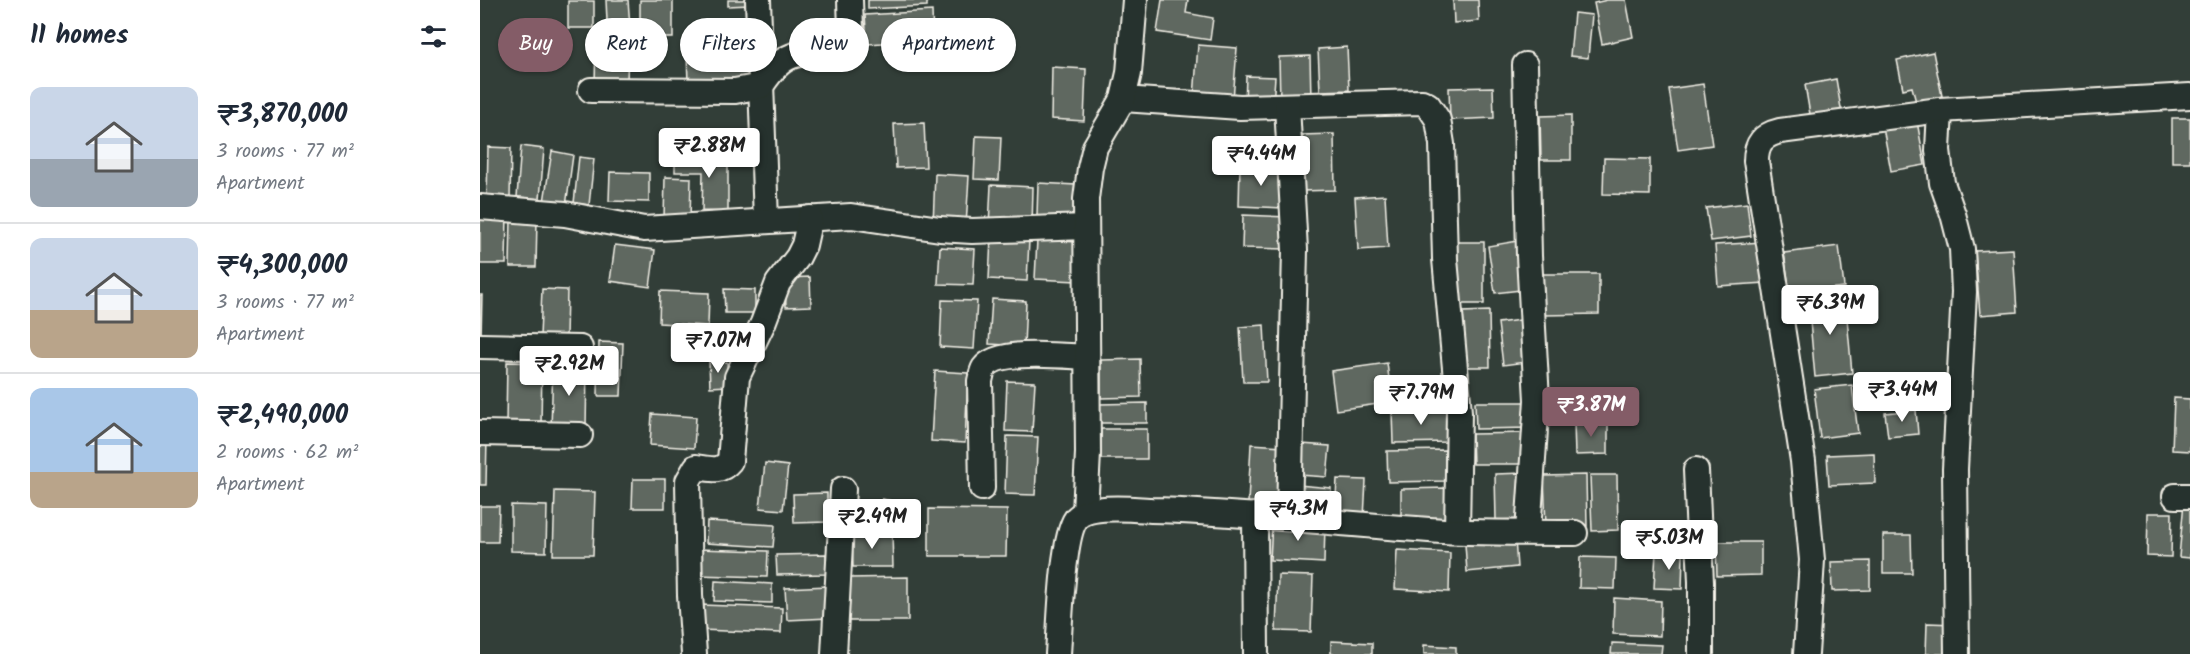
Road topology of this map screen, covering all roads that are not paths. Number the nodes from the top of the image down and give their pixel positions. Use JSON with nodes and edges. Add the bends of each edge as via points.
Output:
{"nodes":[{"id":1,"x":758,"y":0,"type":"edge"},
{"id":2,"x":850,"y":0,"type":"edge"},
{"id":3,"x":1135,"y":0,"type":"edge"},
{"id":4,"x":1525,"y":65,"type":"dead end"},
{"id":5,"x":761,"y":86,"type":"junction"},
{"id":6,"x":591,"y":90,"type":"dead end"},
{"id":7,"x":2190,"y":96,"type":"edge"},
{"id":8,"x":1123,"y":99,"type":"junction"},
{"id":9,"x":1287,"y":106,"type":"junction"},
{"id":10,"x":1940,"y":110,"type":"junction"},
{"id":11,"x":480,"y":207,"type":"edge"},
{"id":12,"x":810,"y":219,"type":"junction"},
{"id":13,"x":766,"y":221,"type":"junction"},
{"id":14,"x":1086,"y":226,"type":"junction"},
{"id":15,"x":480,"y":346,"type":"edge"},
{"id":16,"x":580,"y":348,"type":"dead end"},
{"id":17,"x":1086,"y":357,"type":"junction"},
{"id":18,"x":480,"y":433,"type":"edge"},
{"id":19,"x":580,"y":435,"type":"dead end"},
{"id":20,"x":1696,"y":470,"type":"dead end"},
{"id":21,"x":982,"y":488,"type":"dead end"},
{"id":22,"x":843,"y":489,"type":"dead end"},
{"id":23,"x":1085,"y":512,"type":"junction"},
{"id":24,"x":1255,"y":515,"type":"junction"},
{"id":25,"x":1289,"y":518,"type":"junction"},
{"id":26,"x":1457,"y":531,"type":"junction"},
{"id":27,"x":1528,"y":532,"type":"junction"},
{"id":28,"x":1575,"y":533,"type":"dead end"},
{"id":29,"x":694,"y":654,"type":"edge"},
{"id":30,"x":834,"y":654,"type":"edge"},
{"id":31,"x":1058,"y":654,"type":"edge"},
{"id":32,"x":1257,"y":654,"type":"edge"},
{"id":33,"x":1701,"y":654,"type":"edge"},
{"id":34,"x":1806,"y":654,"type":"edge"},
{"id":35,"x":1957,"y":654,"type":"edge"}],
"edges":[{"from":1,"to":5,"type":"street"},
{"from":2,"to":5,"type":"street","via":[[851,30],[847,41],[791,57],[770,73]]},
{"from":3,"to":8,"type":"street"},
{"from":4,"to":27,"type":"street","via":[[1537,400]]},
{"from":5,"to":6,"type":"street","via":[[735,91]]},
{"from":5,"to":13,"type":"street"},
{"from":7,"to":10,"type":"street"},
{"from":8,"to":9,"type":"street","via":[[1240,107]]},
{"from":8,"to":14,"type":"street","via":[[1095,147]]},
{"from":9,"to":25,"type":"street","via":[[1295,250]]},
{"from":9,"to":26,"type":"street","via":[[1422,102],[1438,120],[1445,259],[1460,411]]},
{"from":10,"to":34,"type":"street","via":[[1773,132],[1759,142],[1756,150],[1803,461],[1812,560]]},
{"from":10,"to":35,"type":"street","via":[[1938,150],[1942,183],[1962,249],[1964,292],[1955,469]]},
{"from":11,"to":13,"type":"street","via":[[565,214],[644,229]]},
{"from":12,"to":13,"type":"street"},
{"from":12,"to":14,"type":"street","via":[[851,216],[972,231]]},
{"from":12,"to":29,"type":"street","via":[[804,245],[778,283],[737,377],[730,461],[716,470],[696,467],[688,481]]},
{"from":14,"to":17,"type":"street"},
{"from":15,"to":16,"type":"street"},
{"from":17,"to":21,"type":"street","via":[[1022,355],[998,359],[983,369]]},
{"from":17,"to":23,"type":"street"},
{"from":18,"to":19,"type":"street"},
{"from":20,"to":33,"type":"street"},
{"from":22,"to":30,"type":"street"},
{"from":23,"to":24,"type":"street","via":[[1133,509]]},
{"from":23,"to":31,"type":"street","via":[[1076,519],[1065,563]]},
{"from":24,"to":25,"type":"street"},
{"from":24,"to":32,"type":"street"},
{"from":25,"to":26,"type":"street"},
{"from":26,"to":27,"type":"street"},
{"from":27,"to":28,"type":"street"}]}
